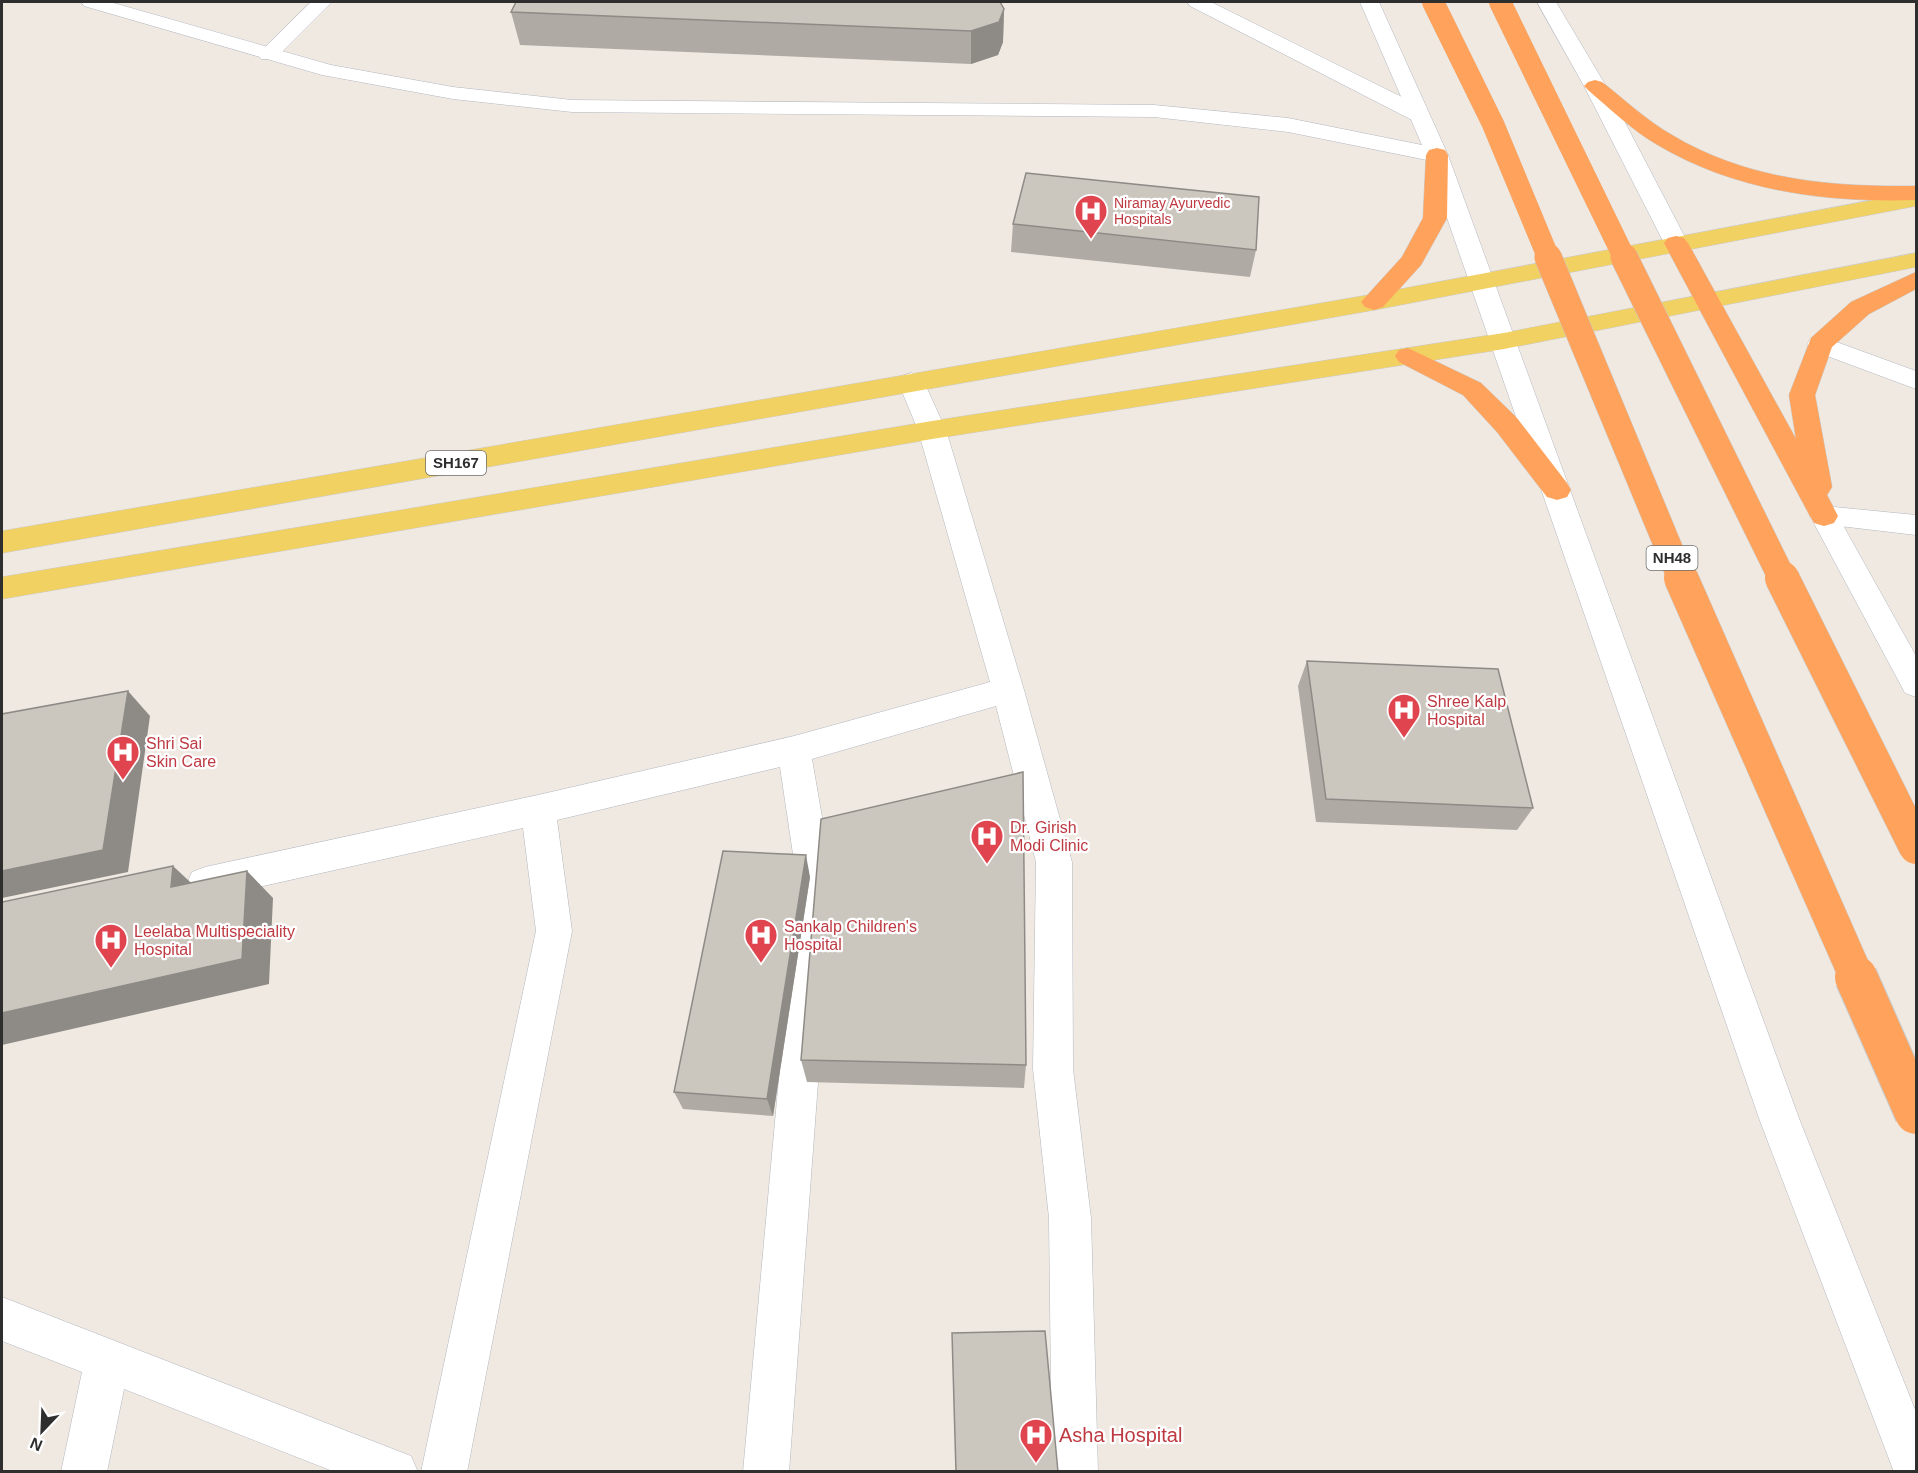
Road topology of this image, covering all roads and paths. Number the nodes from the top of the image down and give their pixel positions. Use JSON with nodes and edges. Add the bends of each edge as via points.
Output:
{"nodes":[{"id":1,"x":91,"y":2,"type":"edge"},
{"id":2,"x":322,"y":2,"type":"edge"},
{"id":3,"x":1197,"y":2,"type":"edge"},
{"id":4,"x":1370,"y":2,"type":"edge"},
{"id":5,"x":1434,"y":2,"type":"edge"},
{"id":6,"x":1500,"y":2,"type":"edge"},
{"id":7,"x":1546,"y":2,"type":"edge"},
{"id":8,"x":268,"y":55,"type":"junction"},
{"id":9,"x":1595,"y":86,"type":"junction"},
{"id":10,"x":1418,"y":114,"type":"junction"},
{"id":11,"x":1437,"y":155,"type":"junction"},
{"id":12,"x":1917,"y":193,"type":"edge"},
{"id":13,"x":1917,"y":199,"type":"edge"},
{"id":14,"x":1676,"y":243,"type":"junction"},
{"id":15,"x":1917,"y":260,"type":"edge"},
{"id":16,"x":1917,"y":279,"type":"edge"},
{"id":17,"x":1482,"y":281,"type":"junction"},
{"id":18,"x":1374,"y":302,"type":"junction"},
{"id":19,"x":1706,"y":302,"type":"junction"},
{"id":20,"x":1504,"y":341,"type":"junction"},
{"id":21,"x":1820,"y":344,"type":"junction"},
{"id":22,"x":1408,"y":356,"type":"junction"},
{"id":23,"x":1917,"y":380,"type":"edge"},
{"id":24,"x":911,"y":382,"type":"junction"},
{"id":25,"x":932,"y":430,"type":"junction"},
{"id":26,"x":1557,"y":490,"type":"junction"},
{"id":27,"x":201,"y":507,"type":"junction"},
{"id":28,"x":1824,"y":516,"type":"junction"},
{"id":29,"x":1917,"y":525,"type":"edge"},
{"id":30,"x":2,"y":542,"type":"edge"},
{"id":31,"x":190,"y":556,"type":"junction"},
{"id":32,"x":2,"y":588,"type":"edge"},
{"id":33,"x":1917,"y":684,"type":"edge"},
{"id":34,"x":1008,"y":690,"type":"junction"},
{"id":35,"x":795,"y":750,"type":"junction"},
{"id":36,"x":538,"y":810,"type":"junction"},
{"id":37,"x":1917,"y":847,"type":"edge"},
{"id":38,"x":174,"y":890,"type":"edge"},
{"id":39,"x":1917,"y":1113,"type":"edge"},
{"id":40,"x":2,"y":1319,"type":"edge"},
{"id":41,"x":107,"y":1360,"type":"junction"},
{"id":42,"x":1917,"y":1469,"type":"edge"},
{"id":43,"x":84,"y":1472,"type":"edge"},
{"id":44,"x":395,"y":1472,"type":"edge"},
{"id":45,"x":444,"y":1472,"type":"edge"},
{"id":46,"x":766,"y":1472,"type":"edge"},
{"id":47,"x":1075,"y":1472,"type":"edge"}],
"edges":[{"from":1,"to":8,"type":"street"},
{"from":2,"to":8,"type":"street"},
{"from":3,"to":10,"type":"street"},
{"from":4,"to":10,"type":"street"},
{"from":5,"to":39,"type":"highway","number":"NH48","bridge":true,"via":[[1493,124],[1679,573]]},
{"from":6,"to":37,"type":"highway","bridge":true},
{"from":7,"to":9,"type":"street"},
{"from":8,"to":11,"type":"street","via":[[329,71],[453,93],[572,106],[1154,111],[1288,125]]},
{"from":9,"to":12,"type":"highway","via":[[1663,140],[1721,170],[1800,188],[1857,195]]},
{"from":9,"to":14,"type":"street"},
{"from":10,"to":11,"type":"street"},
{"from":11,"to":17,"type":"street"},
{"from":11,"to":18,"type":"highway","via":[[1435,218],[1412,260]]},
{"from":13,"to":14,"type":"main road"},
{"from":14,"to":17,"type":"main road"},
{"from":14,"to":19,"type":"highway"},
{"from":15,"to":19,"type":"main road"},
{"from":16,"to":21,"type":"highway","via":[[1860,308]]},
{"from":17,"to":18,"type":"main road"},
{"from":17,"to":20,"type":"street"},
{"from":18,"to":24,"type":"main road"},
{"from":19,"to":20,"type":"main road"},
{"from":19,"to":28,"type":"highway"},
{"from":20,"to":22,"type":"main road"},
{"from":20,"to":26,"type":"street"},
{"from":21,"to":23,"type":"street"},
{"from":21,"to":28,"type":"highway","via":[[1802,395]]},
{"from":22,"to":25,"type":"main road"},
{"from":22,"to":26,"type":"highway","via":[[1472,389],[1507,424]]},
{"from":24,"to":25,"type":"street"},
{"from":24,"to":27,"type":"main road","number":"SH167"},
{"from":25,"to":31,"type":"main road"},
{"from":25,"to":34,"type":"street"},
{"from":26,"to":42,"type":"street","via":[[1780,1121]]},
{"from":27,"to":30,"type":"main road","number":"SH167"},
{"from":27,"to":31,"type":"main road"},
{"from":28,"to":29,"type":"street"},
{"from":28,"to":33,"type":"street"},
{"from":31,"to":32,"type":"main road"},
{"from":34,"to":35,"type":"street"},
{"from":34,"to":47,"type":"street","via":[[1054,862],[1053,1069],[1070,1218]]},
{"from":35,"to":36,"type":"street"},
{"from":35,"to":46,"type":"street","via":[[815,881]]},
{"from":36,"to":38,"type":"street"},
{"from":36,"to":45,"type":"street","via":[[554,931]]},
{"from":40,"to":41,"type":"street"},
{"from":41,"to":43,"type":"street"},
{"from":41,"to":44,"type":"street"}]}
